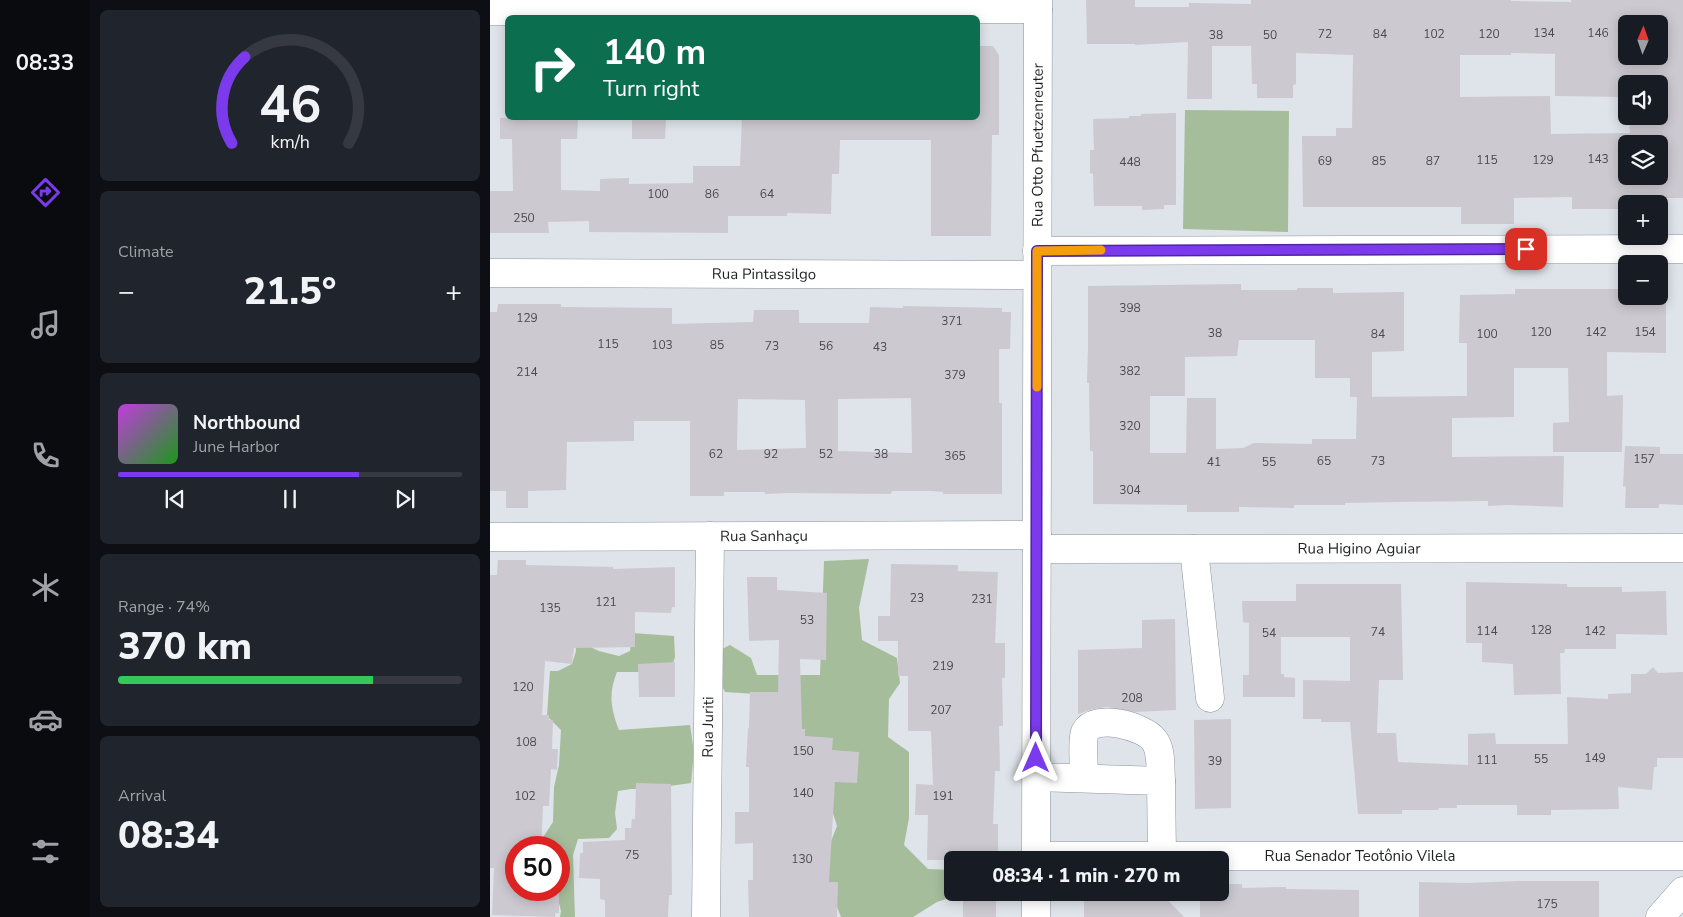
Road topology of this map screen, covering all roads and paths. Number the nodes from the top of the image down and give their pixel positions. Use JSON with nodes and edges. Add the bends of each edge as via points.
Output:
{"nodes":[{"id":1,"x":1038,"y":5,"type":"edge"},
{"id":2,"x":490,"y":11,"type":"edge"},
{"id":3,"x":1683,"y":249,"type":"edge"},
{"id":4,"x":1037,"y":263,"type":"junction"},
{"id":5,"x":490,"y":273,"type":"edge"},
{"id":6,"x":710,"y":536,"type":"junction"},
{"id":7,"x":490,"y":537,"type":"edge"},
{"id":8,"x":1037,"y":542,"type":"junction"},
{"id":9,"x":1683,"y":548,"type":"edge"},
{"id":10,"x":1194,"y":549,"type":"junction"},
{"id":11,"x":1210,"y":698,"type":"dead end"},
{"id":12,"x":1036,"y":777,"type":"junction"},
{"id":13,"x":1084,"y":778,"type":"junction"},
{"id":14,"x":1162,"y":780,"type":"junction"},
{"id":15,"x":1036,"y":851,"type":"edge"},
{"id":16,"x":1162,"y":851,"type":"edge"},
{"id":17,"x":1229,"y":856,"type":"edge"},
{"id":18,"x":1683,"y":856,"type":"edge"},
{"id":19,"x":1683,"y":891,"type":"edge"},
{"id":20,"x":1036,"y":901,"type":"edge"},
{"id":21,"x":706,"y":917,"type":"edge"},
{"id":22,"x":1036,"y":917,"type":"edge"},
{"id":23,"x":1660,"y":917,"type":"edge"}],
"edges":[{"from":1,"to":2,"type":"street"},
{"from":1,"to":4,"type":"street","name":"Rua Otto Pfuetzenreuter"},
{"from":3,"to":4,"type":"street","name":"Rua Pintassilgo"},
{"from":4,"to":5,"type":"street","name":"Rua Pintassilgo"},
{"from":4,"to":8,"type":"street","name":"Rua Otto Pfuetzenreuter"},
{"from":6,"to":7,"type":"street","name":"Rua Sanhaçu"},
{"from":6,"to":8,"type":"street","name":"Rua Sanhaçu"},
{"from":6,"to":21,"type":"street","name":"Rua Juriti"},
{"from":8,"to":10,"type":"street","name":"Rua Higino Aguiar"},
{"from":8,"to":12,"type":"street","name":"Rua Otto Pfuetzenreuter"},
{"from":9,"to":10,"type":"street","name":"Rua Higino Aguiar"},
{"from":10,"to":11,"type":"street"},
{"from":12,"to":13,"type":"street"},
{"from":12,"to":15,"type":"street","name":"Rua Otto Pfuetzenreuter"},
{"from":13,"to":14,"type":"street"},
{"from":13,"to":14,"type":"street","via":[[1084,734],[1091,725],[1100,722],[1123,724],[1146,732],[1159,749]]},
{"from":14,"to":16,"type":"street"},
{"from":17,"to":18,"type":"street","name":"Rua Senador Teotônio Vilela"},
{"from":19,"to":23,"type":"street"},
{"from":20,"to":22,"type":"street"}]}
